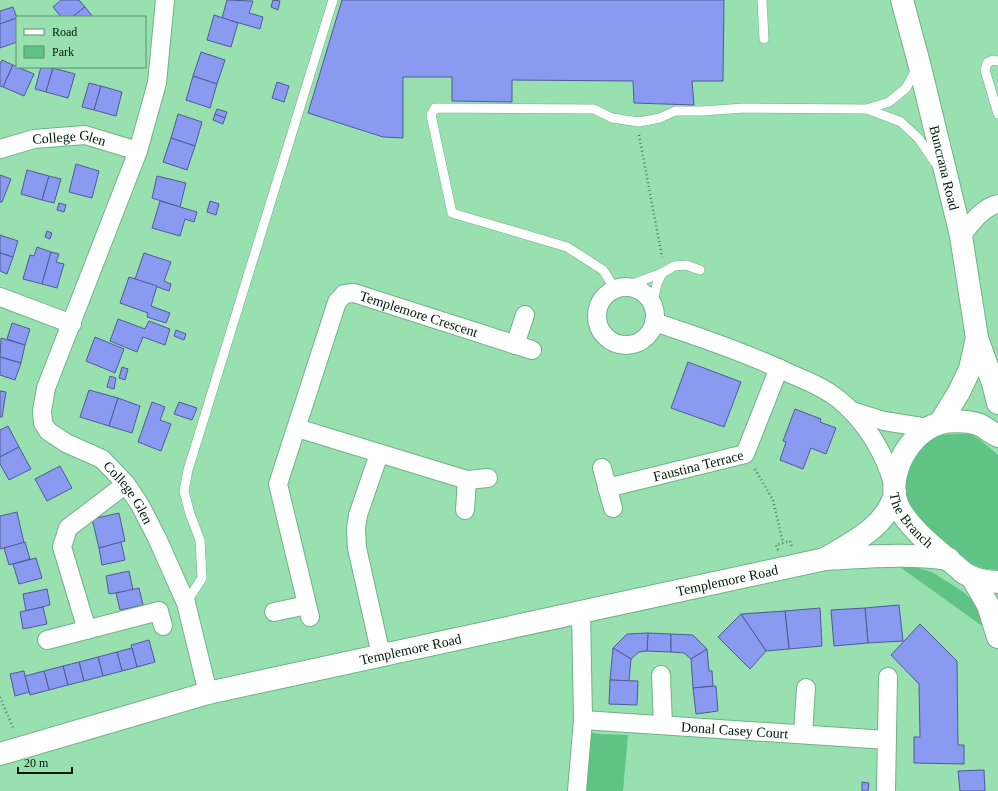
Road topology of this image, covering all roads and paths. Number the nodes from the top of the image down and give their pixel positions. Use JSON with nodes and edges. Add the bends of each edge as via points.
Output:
{"nodes":[{"id":1,"x":165,"y":0,"type":"edge"},
{"id":2,"x":333,"y":0,"type":"edge"},
{"id":3,"x":762,"y":0,"type":"edge"},
{"id":4,"x":902,"y":0,"type":"edge"},
{"id":5,"x":764,"y":39,"type":"dead end"},
{"id":6,"x":998,"y":61,"type":"edge"},
{"id":7,"x":919,"y":63,"type":"junction"},
{"id":8,"x":867,"y":109,"type":"junction"},
{"id":9,"x":998,"y":114,"type":"edge"},
{"id":10,"x":639,"y":122,"type":"junction"},
{"id":11,"x":0,"y":149,"type":"edge"},
{"id":12,"x":138,"y":151,"type":"junction"},
{"id":13,"x":947,"y":179,"type":"junction"},
{"id":14,"x":998,"y":204,"type":"edge"},
{"id":15,"x":961,"y":236,"type":"junction"},
{"id":16,"x":700,"y":270,"type":"dead end"},
{"id":17,"x":663,"y":272,"type":"junction"},
{"id":18,"x":619,"y":288,"type":"junction"},
{"id":19,"x":0,"y":297,"type":"edge"},
{"id":20,"x":653,"y":314,"type":"junction"},
{"id":21,"x":525,"y":315,"type":"dead end"},
{"id":22,"x":72,"y":324,"type":"junction"},
{"id":23,"x":977,"y":338,"type":"junction"},
{"id":24,"x":515,"y":345,"type":"junction"},
{"id":25,"x":532,"y":350,"type":"dead end"},
{"id":26,"x":779,"y":368,"type":"junction"},
{"id":27,"x":998,"y":403,"type":"edge"},
{"id":28,"x":852,"y":411,"type":"junction"},
{"id":29,"x":934,"y":426,"type":"junction"},
{"id":30,"x":297,"y":428,"type":"junction"},
{"id":31,"x":998,"y":436,"type":"edge"},
{"id":32,"x":379,"y":454,"type":"junction"},
{"id":33,"x":745,"y":454,"type":"junction"},
{"id":34,"x":602,"y":468,"type":"dead end"},
{"id":35,"x":488,"y":478,"type":"dead end"},
{"id":36,"x":466,"y":480,"type":"junction"},
{"id":37,"x":126,"y":484,"type":"junction"},
{"id":38,"x":607,"y":488,"type":"junction"},
{"id":39,"x":894,"y":490,"type":"junction"},
{"id":40,"x":613,"y":508,"type":"dead end"},
{"id":41,"x":465,"y":510,"type":"dead end"},
{"id":42,"x":783,"y":543,"type":"dead end"},
{"id":43,"x":825,"y":559,"type":"junction"},
{"id":44,"x":949,"y":559,"type":"junction"},
{"id":45,"x":973,"y":579,"type":"junction"},
{"id":46,"x":998,"y":582,"type":"edge"},
{"id":47,"x":186,"y":603,"type":"junction"},
{"id":48,"x":274,"y":612,"type":"dead end"},
{"id":49,"x":581,"y":612,"type":"junction"},
{"id":50,"x":164,"y":626,"type":"dead end"},
{"id":51,"x":87,"y":630,"type":"junction"},
{"id":52,"x":998,"y":637,"type":"edge"},
{"id":53,"x":47,"y":640,"type":"dead end"},
{"id":54,"x":381,"y":655,"type":"junction"},
{"id":55,"x":661,"y":675,"type":"dead end"},
{"id":56,"x":888,"y":676,"type":"dead end"},
{"id":57,"x":806,"y":688,"type":"dead end"},
{"id":58,"x":208,"y":693,"type":"junction"},
{"id":59,"x":583,"y":720,"type":"junction"},
{"id":60,"x":663,"y":726,"type":"junction"},
{"id":61,"x":803,"y":734,"type":"junction"},
{"id":62,"x":887,"y":740,"type":"junction"},
{"id":63,"x":0,"y":754,"type":"edge"},
{"id":64,"x":577,"y":791,"type":"edge"},
{"id":65,"x":886,"y":791,"type":"edge"}],
"edges":[{"from":1,"to":12,"type":"street","name":"College Glen","via":[[157,83]]},
{"from":2,"to":47,"type":"lane","via":[[188,470],[184,491],[200,540],[202,578]]},
{"from":3,"to":5,"type":"lane"},
{"from":4,"to":7,"type":"main road","name":"Buncrana Road"},
{"from":6,"to":9,"type":"lane","via":[[987,63],[985,70]]},
{"from":7,"to":8,"type":"lane","via":[[906,88],[889,102]]},
{"from":7,"to":13,"type":"main road","name":"Buncrana Road"},
{"from":8,"to":10,"type":"lane","via":[[744,108],[675,111],[660,118]]},
{"from":8,"to":13,"type":"lane","via":[[901,122],[920,139]]},
{"from":10,"to":17,"type":"path","via":[[639,140]]},
{"from":10,"to":18,"type":"lane","via":[[612,118],[594,109],[435,108],[431,115],[452,213],[567,247],[603,270]]},
{"from":11,"to":12,"type":"street","name":"College Glen","via":[[34,139],[86,135]]},
{"from":12,"to":22,"type":"street","name":"College Glen"},
{"from":13,"to":15,"type":"main road","name":"Buncrana Road"},
{"from":14,"to":15,"type":"street","via":[[984,211]]},
{"from":15,"to":23,"type":"main road","name":"Buncrana Road"},
{"from":16,"to":17,"type":"lane","via":[[686,265],[674,266]]},
{"from":17,"to":18,"type":"lane"},
{"from":17,"to":20,"type":"lane","via":[[657,284]]},
{"from":18,"to":20,"type":"street","via":[[641,291],[648,297]]},
{"from":18,"to":20,"type":"street","via":[[606,294],[597,311],[600,330],[607,338],[615,343],[635,344],[650,332]]},
{"from":19,"to":22,"type":"street"},
{"from":20,"to":26,"type":"street","via":[[701,337]]},
{"from":21,"to":24,"type":"street"},
{"from":22,"to":37,"type":"street","name":"College Glen","via":[[46,388],[42,411],[43,423],[48,431],[66,443],[102,459]]},
{"from":23,"to":27,"type":"main road","name":"Buncrana Road"},
{"from":23,"to":29,"type":"main road","name":"Buncrana Road","via":[[970,369],[959,392]]},
{"from":24,"to":25,"type":"street","name":"Templemore Crescent"},
{"from":24,"to":30,"type":"street","name":"Templemore Crescent","via":[[354,293],[344,294],[337,302]]},
{"from":26,"to":28,"type":"street","via":[[822,388]]},
{"from":26,"to":33,"type":"street","name":"Faustina Terrace"},
{"from":28,"to":29,"type":"street","via":[[884,421]]},
{"from":28,"to":39,"type":"street","via":[[884,458]]},
{"from":29,"to":31,"type":"main road","via":[[957,421],[979,425]]},
{"from":29,"to":39,"type":"main road","name":"The Branch","via":[[908,448],[901,459],[896,472]]},
{"from":30,"to":32,"type":"street"},
{"from":30,"to":48,"type":"street","name":"Templemore Crescent","via":[[278,484],[308,611]]},
{"from":32,"to":36,"type":"street"},
{"from":32,"to":54,"type":"street","via":[[358,515],[356,529],[357,548]]},
{"from":33,"to":38,"type":"street","name":"Faustina Terrace"},
{"from":33,"to":42,"type":"path","via":[[773,500]]},
{"from":34,"to":38,"type":"street"},
{"from":35,"to":36,"type":"street"},
{"from":36,"to":41,"type":"street"},
{"from":37,"to":47,"type":"street","name":"College Glen","via":[[157,538]]},
{"from":37,"to":51,"type":"street","via":[[68,528],[62,547]]},
{"from":38,"to":40,"type":"street"},
{"from":39,"to":43,"type":"main road","name":"Templemore Road","via":[[889,509],[875,527]]},
{"from":39,"to":44,"type":"main road","name":"The Branch","via":[[898,506],[914,529]]},
{"from":43,"to":44,"type":"main road","name":"Templemore Road","via":[[904,555]]},
{"from":43,"to":49,"type":"main road","name":"Templemore Road"},
{"from":44,"to":45,"type":"main road","name":"The Branch"},
{"from":45,"to":46,"type":"main road"},
{"from":45,"to":52,"type":"main road","via":[[988,605]]},
{"from":47,"to":58,"type":"street","name":"College Glen"},
{"from":49,"to":54,"type":"main road","name":"Templemore Road"},
{"from":49,"to":59,"type":"street"},
{"from":50,"to":51,"type":"street","via":[[159,611]]},
{"from":51,"to":53,"type":"street"},
{"from":54,"to":58,"type":"main road","name":"Templemore Road"},
{"from":55,"to":60,"type":"street"},
{"from":56,"to":62,"type":"street"},
{"from":57,"to":61,"type":"street"},
{"from":58,"to":63,"type":"main road","name":"Templemore Road"},
{"from":59,"to":60,"type":"street","name":"Donal Casey Court"},
{"from":59,"to":64,"type":"street"},
{"from":60,"to":61,"type":"street","name":"Donal Casey Court"},
{"from":61,"to":62,"type":"street","name":"Donal Casey Court"},
{"from":62,"to":65,"type":"street"}]}
